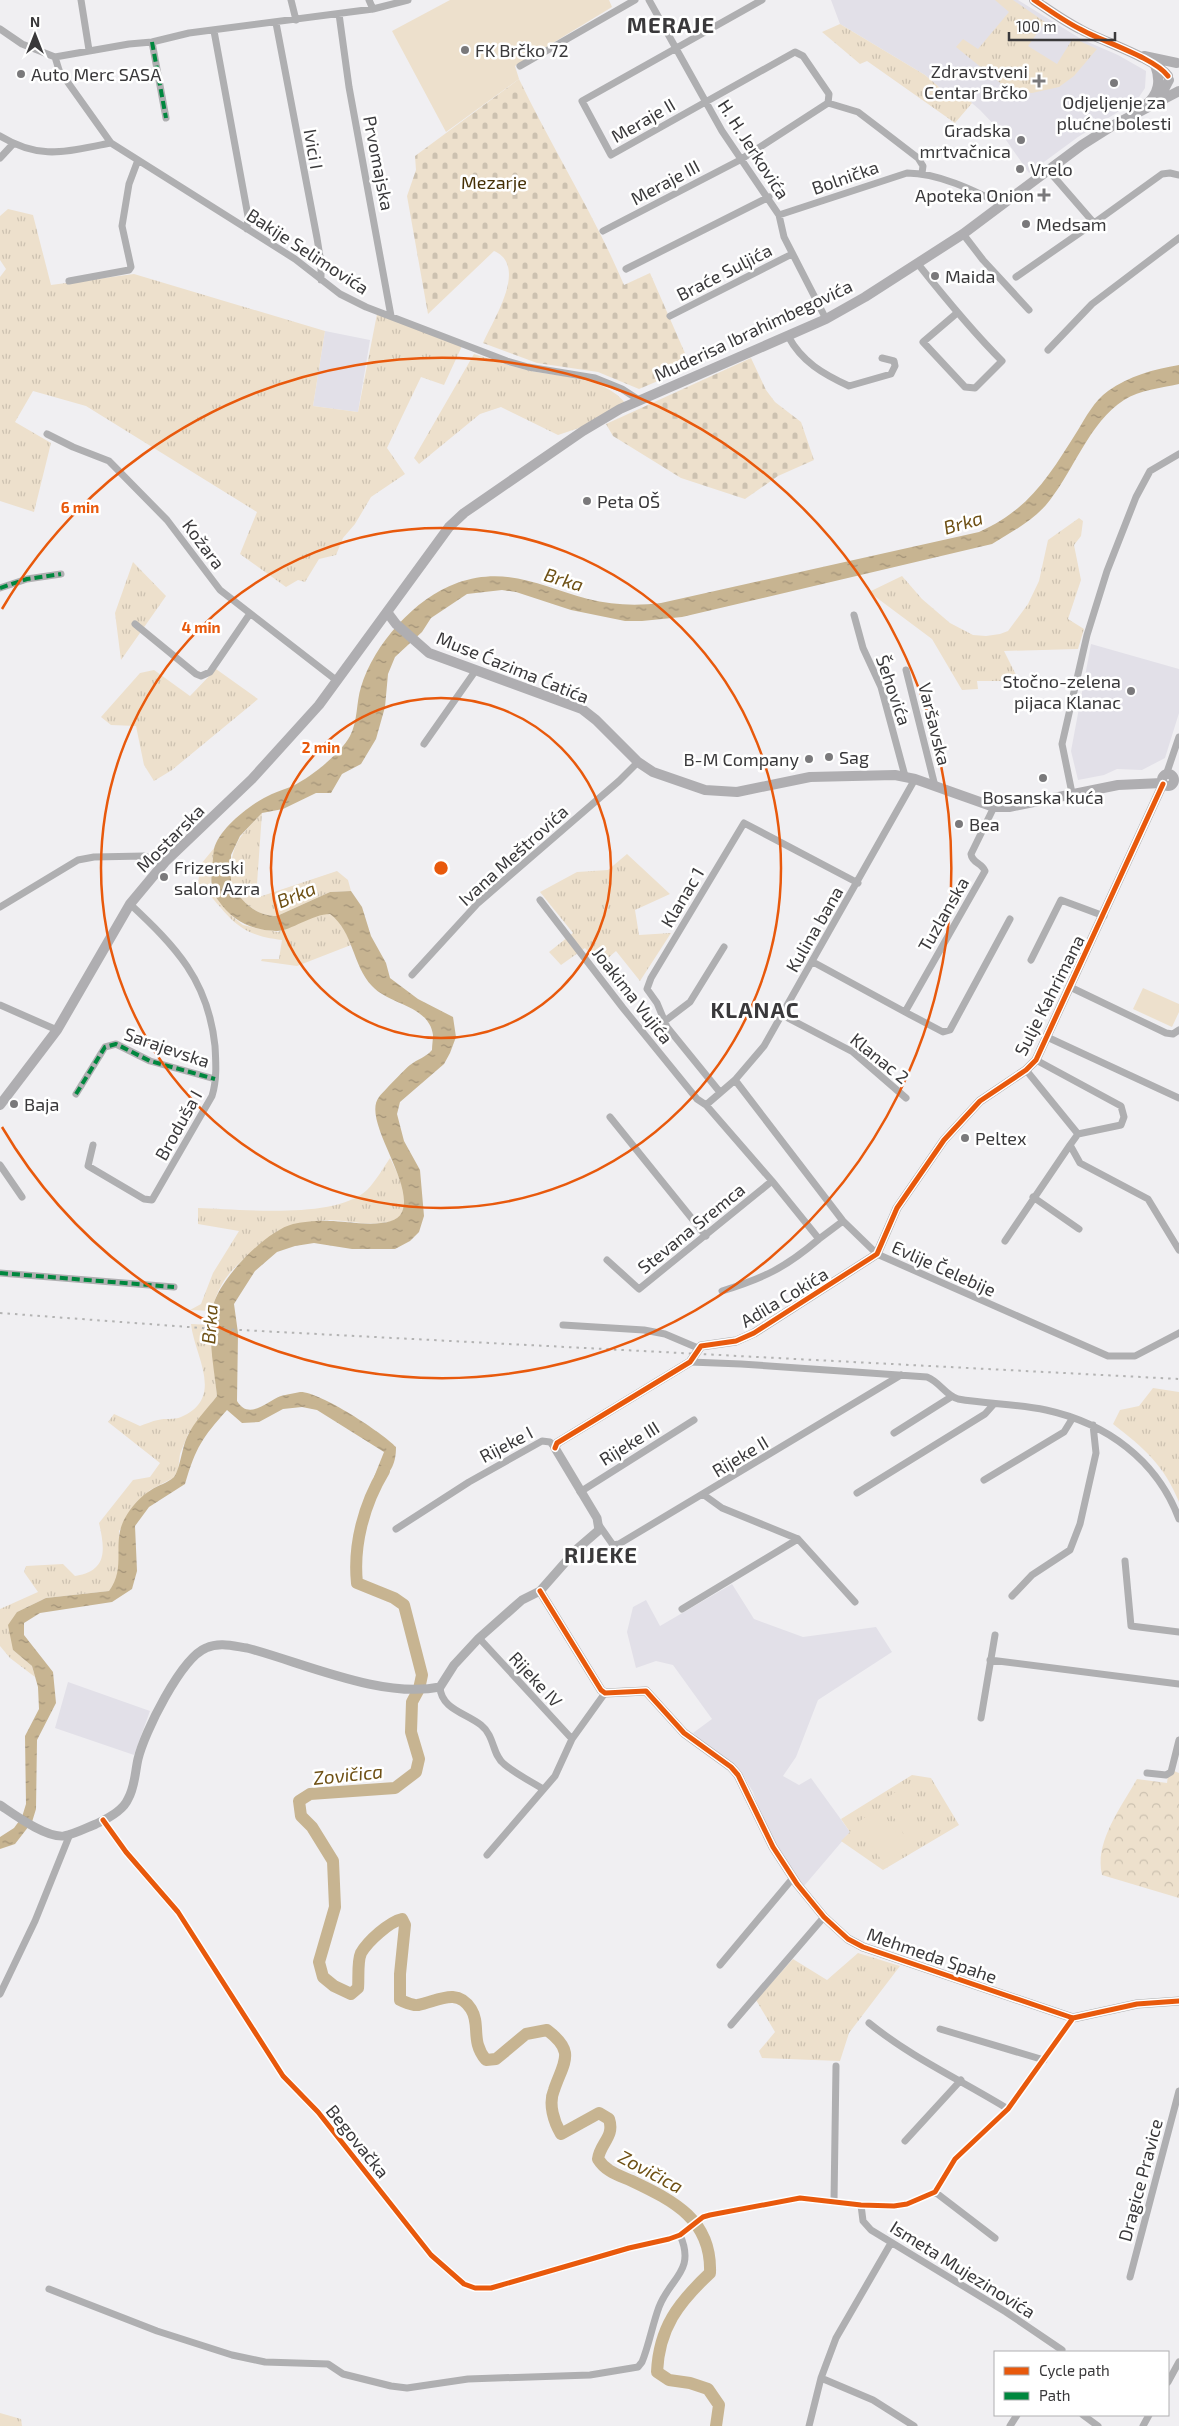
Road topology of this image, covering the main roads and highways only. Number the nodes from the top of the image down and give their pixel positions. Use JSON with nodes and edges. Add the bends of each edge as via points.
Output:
{"nodes":[{"id":1,"x":1034,"y":0,"type":"edge"},
{"id":2,"x":1133,"y":54,"type":"junction"},
{"id":3,"x":1178,"y":62,"type":"edge"},
{"id":4,"x":1154,"y":65,"type":"junction"},
{"id":5,"x":1169,"y":78,"type":"junction"},
{"id":6,"x":1179,"y":89,"type":"edge"},
{"id":7,"x":1157,"y":102,"type":"junction"},
{"id":8,"x":1140,"y":111,"type":"junction"},
{"id":9,"x":388,"y":612,"type":"junction"},
{"id":10,"x":1168,"y":781,"type":"edge"},
{"id":11,"x":0,"y":1104,"type":"edge"}],
"edges":[{"from":1,"to":2,"type":"main road","via":[[1078,29]]},
{"from":2,"to":3,"type":"main road"},
{"from":2,"to":4,"type":"main road"},
{"from":3,"to":5,"type":"main road","via":[[1170,68]]},
{"from":4,"to":5,"type":"main road"},
{"from":4,"to":8,"type":"main road","via":[[1159,80],[1157,90]]},
{"from":5,"to":6,"type":"main road"},
{"from":5,"to":7,"type":"main road"},
{"from":6,"to":7,"type":"main road","name":"Muderisa Ibrahimbegovića"},
{"from":7,"to":8,"type":"main road","name":"Muderisa Ibrahimbegovića"},
{"from":8,"to":9,"type":"main road","name":"Muderisa Ibrahimbegovića","via":[[1048,170],[918,264],[826,319],[639,400],[583,431],[464,513],[449,527]]},
{"from":9,"to":10,"type":"main road","name":"Muse Ćazima Ćatića","via":[[396,624],[439,658],[582,709],[638,762],[685,785],[737,792],[810,777],[910,778],[994,808],[1024,805],[1118,785]]},
{"from":9,"to":11,"type":"main road","name":"Mostarska","via":[[320,705],[252,779],[165,862],[130,904],[57,1030]]}]}
